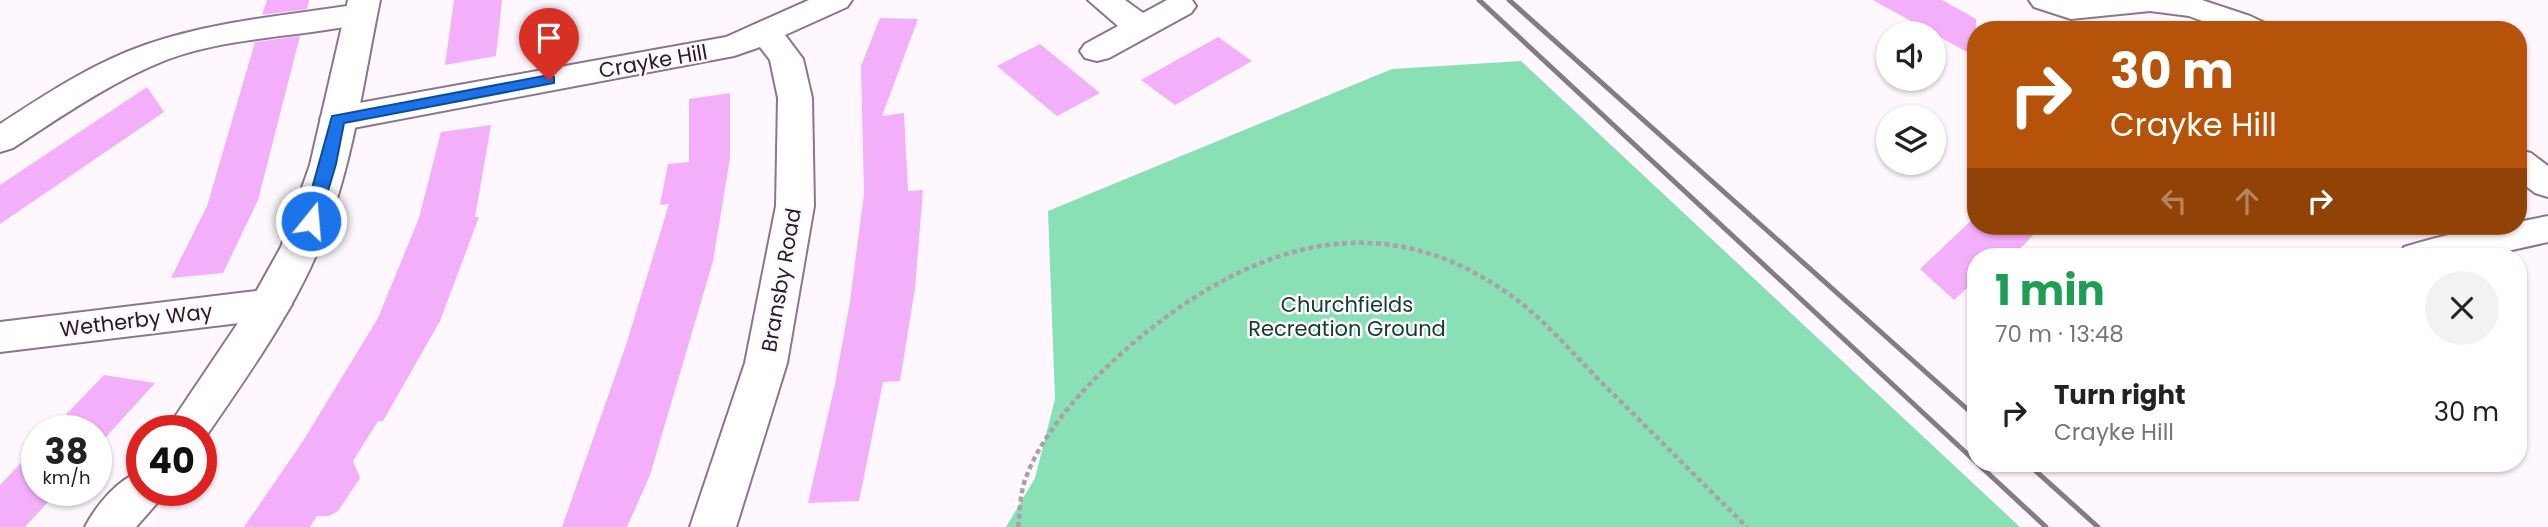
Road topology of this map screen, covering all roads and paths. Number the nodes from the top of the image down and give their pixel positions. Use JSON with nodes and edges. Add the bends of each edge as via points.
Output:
{"nodes":[{"id":1,"x":836,"y":0,"type":"edge"},
{"id":2,"x":1104,"y":0,"type":"edge"},
{"id":3,"x":2045,"y":0,"type":"edge"},
{"id":4,"x":1180,"y":6,"type":"dead end"},
{"id":5,"x":362,"y":7,"type":"edge"},
{"id":6,"x":2234,"y":21,"type":"edge"},
{"id":7,"x":1141,"y":27,"type":"junction"},
{"id":8,"x":766,"y":32,"type":"junction"},
{"id":9,"x":1097,"y":51,"type":"dead end"},
{"id":10,"x":337,"y":119,"type":"junction"},
{"id":11,"x":0,"y":140,"type":"edge"},
{"id":12,"x":2527,"y":169,"type":"edge"},
{"id":13,"x":2548,"y":184,"type":"edge"},
{"id":14,"x":2548,"y":229,"type":"edge"},
{"id":15,"x":2527,"y":233,"type":"edge"},
{"id":16,"x":2520,"y":235,"type":"edge"},
{"id":17,"x":2459,"y":248,"type":"edge"},
{"id":18,"x":272,"y":304,"type":"junction"},
{"id":19,"x":0,"y":337,"type":"edge"},
{"id":20,"x":197,"y":415,"type":"edge"},
{"id":21,"x":127,"y":506,"type":"edge"},
{"id":22,"x":108,"y":527,"type":"edge"},
{"id":23,"x":713,"y":527,"type":"edge"},
{"id":24,"x":1018,"y":527,"type":"edge"},
{"id":25,"x":1747,"y":527,"type":"edge"}],
"edges":[{"from":1,"to":8,"type":"street","name":"Crayke Hill"},
{"from":2,"to":7,"type":"street"},
{"from":3,"to":6,"type":"street","via":[[2077,12],[2131,1],[2171,3]]},
{"from":4,"to":7,"type":"street"},
{"from":5,"to":10,"type":"street"},
{"from":5,"to":11,"type":"street","via":[[157,52],[82,87]]},
{"from":7,"to":9,"type":"street"},
{"from":8,"to":10,"type":"street","name":"Crayke Hill","via":[[734,46]]},
{"from":8,"to":23,"type":"street","name":"Bransby Road","via":[[786,60],[795,97],[795,206],[766,363]]},
{"from":10,"to":18,"type":"street","via":[[311,221]]},
{"from":12,"to":13,"type":"street"},
{"from":14,"to":15,"type":"street"},
{"from":16,"to":17,"type":"street"},
{"from":18,"to":19,"type":"street","name":"Wetherby Way"},
{"from":18,"to":20,"type":"street"},
{"from":21,"to":22,"type":"street"},
{"from":24,"to":25,"type":"path","via":[[1030,466],[1106,368],[1148,332],[1229,275],[1266,260],[1312,249],[1373,243],[1459,264],[1523,305]]}]}
